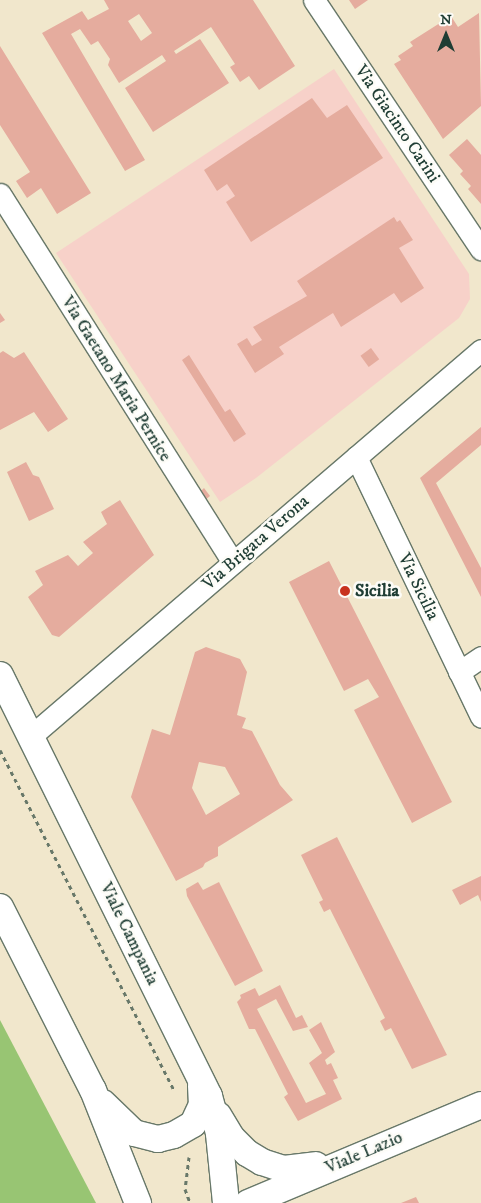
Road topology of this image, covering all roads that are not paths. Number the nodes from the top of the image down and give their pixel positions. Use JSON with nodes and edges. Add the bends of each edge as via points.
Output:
{"nodes":[{"id":1,"x":314,"y":0,"type":"edge"},
{"id":2,"x":0,"y":194,"type":"edge"},
{"id":3,"x":481,"y":249,"type":"edge"},
{"id":4,"x":481,"y":350,"type":"edge"},
{"id":5,"x":356,"y":457,"type":"junction"},
{"id":6,"x":234,"y":562,"type":"junction"},
{"id":7,"x":481,"y":657,"type":"edge"},
{"id":8,"x":459,"y":672,"type":"junction"},
{"id":9,"x":0,"y":675,"type":"edge"},
{"id":10,"x":481,"y":717,"type":"edge"},
{"id":11,"x":31,"y":736,"type":"junction"},
{"id":12,"x":0,"y":907,"type":"edge"},
{"id":13,"x":197,"y":1070,"type":"junction"},
{"id":14,"x":93,"y":1090,"type":"junction"},
{"id":15,"x":209,"y":1096,"type":"junction"},
{"id":16,"x":481,"y":1105,"type":"edge"},
{"id":17,"x":421,"y":1130,"type":"junction"},
{"id":18,"x":138,"y":1203,"type":"edge"},
{"id":19,"x":226,"y":1203,"type":"edge"},
{"id":20,"x":248,"y":1203,"type":"edge"}],
"edges":[{"from":1,"to":3,"type":"street","name":"Via Giacinto Carini"},
{"from":2,"to":6,"type":"street","name":"Via Gaetano Maria Pernice"},
{"from":4,"to":5,"type":"street","name":"Via Brigata Verona"},
{"from":5,"to":6,"type":"street","name":"Via Brigata Verona"},
{"from":5,"to":8,"type":"street","name":"Via Sicilia"},
{"from":6,"to":11,"type":"street","name":"Via Brigata Verona"},
{"from":7,"to":8,"type":"street"},
{"from":8,"to":10,"type":"street","name":"Via Sicilia"},
{"from":9,"to":11,"type":"street","name":"Viale Campania"},
{"from":11,"to":13,"type":"street","name":"Viale Campania"},
{"from":12,"to":14,"type":"street"},
{"from":13,"to":14,"type":"street","via":[[203,1093],[199,1115],[184,1130],[158,1139],[140,1136],[122,1125]]},
{"from":13,"to":15,"type":"street","name":"Viale Campania"},
{"from":14,"to":18,"type":"street"},
{"from":15,"to":17,"type":"street","via":[[222,1123],[247,1153],[284,1169],[320,1164]]},
{"from":15,"to":19,"type":"street","name":"Viale Campania","via":[[219,1134]]},
{"from":16,"to":17,"type":"street","name":"Viale Lazio"},
{"from":17,"to":20,"type":"street","name":"Viale Lazio"}]}
